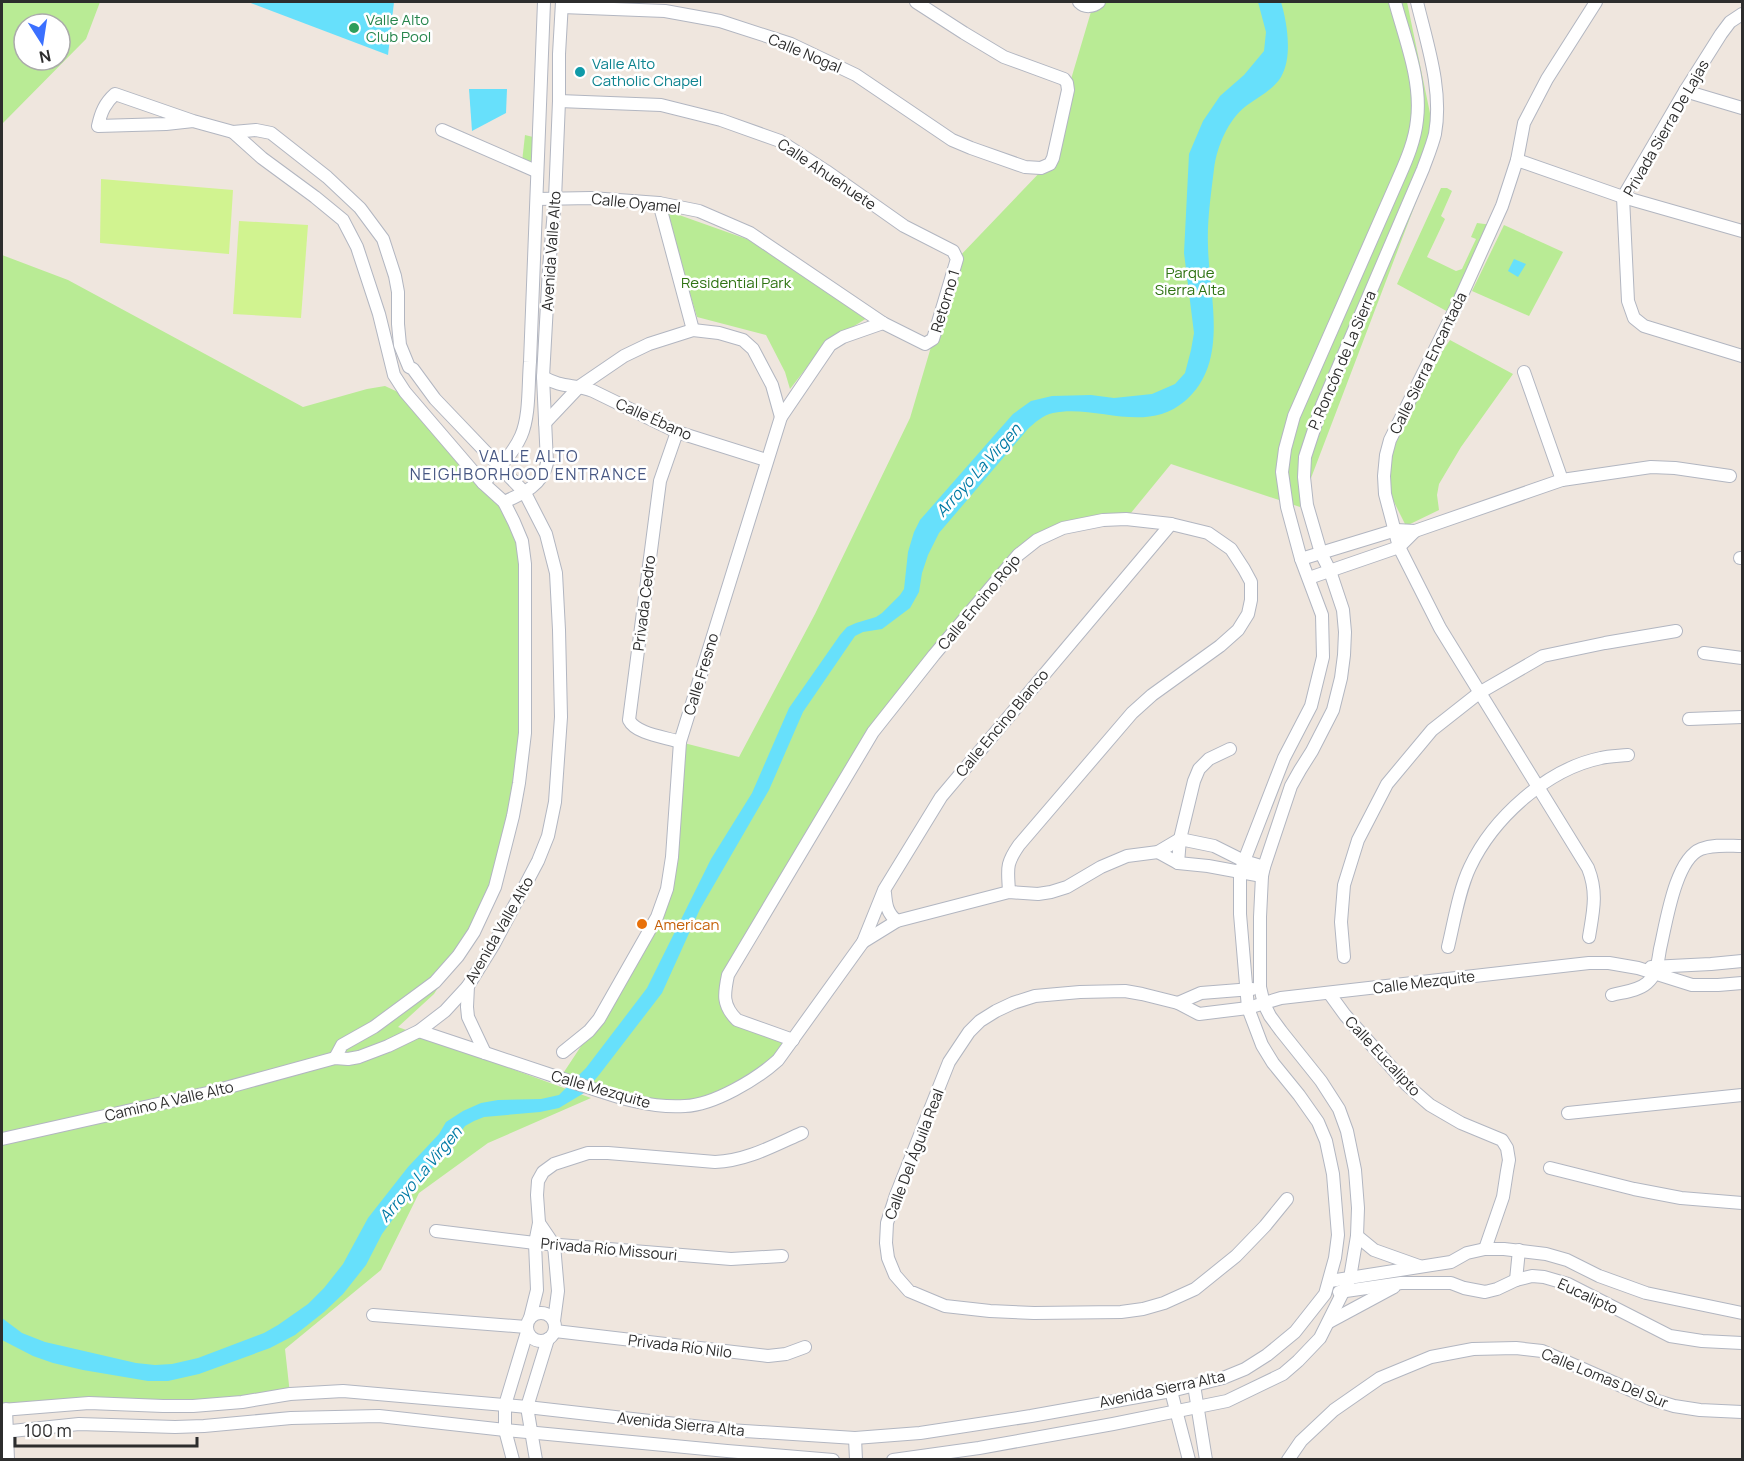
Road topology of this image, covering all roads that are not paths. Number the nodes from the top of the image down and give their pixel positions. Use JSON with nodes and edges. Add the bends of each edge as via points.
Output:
{"nodes":[{"id":1,"x":544,"y":2,"type":"edge"},
{"id":2,"x":916,"y":2,"type":"edge"},
{"id":3,"x":1079,"y":2,"type":"edge"},
{"id":4,"x":1099,"y":2,"type":"edge"},
{"id":5,"x":1395,"y":2,"type":"edge"},
{"id":6,"x":1417,"y":2,"type":"edge"},
{"id":7,"x":1596,"y":2,"type":"edge"},
{"id":8,"x":562,"y":4,"type":"edge"},
{"id":9,"x":1743,"y":14,"type":"edge"},
{"id":10,"x":1422,"y":22,"type":"junction"},
{"id":11,"x":1402,"y":27,"type":"junction"},
{"id":12,"x":1685,"y":91,"type":"junction"},
{"id":13,"x":559,"y":101,"type":"junction"},
{"id":14,"x":1743,"y":108,"type":"edge"},
{"id":15,"x":193,"y":121,"type":"junction"},
{"id":16,"x":442,"y":130,"type":"dead end"},
{"id":17,"x":234,"y":132,"type":"junction"},
{"id":18,"x":1517,"y":160,"type":"junction"},
{"id":19,"x":536,"y":171,"type":"junction"},
{"id":20,"x":1623,"y":197,"type":"junction"},
{"id":21,"x":537,"y":199,"type":"junction"},
{"id":22,"x":555,"y":199,"type":"junction"},
{"id":23,"x":659,"y":203,"type":"junction"},
{"id":24,"x":1743,"y":231,"type":"edge"},
{"id":25,"x":946,"y":247,"type":"joint"},
{"id":26,"x":883,"y":323,"type":"junction"},
{"id":27,"x":693,"y":330,"type":"junction"},
{"id":28,"x":1743,"y":356,"type":"edge"},
{"id":29,"x":1524,"y":372,"type":"dead end"},
{"id":30,"x":543,"y":377,"type":"junction"},
{"id":31,"x":580,"y":386,"type":"junction"},
{"id":32,"x":781,"y":417,"type":"junction"},
{"id":33,"x":545,"y":423,"type":"junction"},
{"id":34,"x":677,"y":432,"type":"junction"},
{"id":35,"x":766,"y":460,"type":"junction"},
{"id":36,"x":500,"y":468,"type":"junction"},
{"id":37,"x":1730,"y":476,"type":"dead end"},
{"id":38,"x":1562,"y":480,"type":"junction"},
{"id":39,"x":483,"y":483,"type":"junction"},
{"id":40,"x":525,"y":493,"type":"junction"},
{"id":41,"x":504,"y":502,"type":"junction"},
{"id":42,"x":1171,"y":524,"type":"junction"},
{"id":43,"x":1396,"y":530,"type":"junction"},
{"id":44,"x":1415,"y":531,"type":"junction"},
{"id":45,"x":1399,"y":547,"type":"junction"},
{"id":46,"x":1321,"y":553,"type":"junction"},
{"id":47,"x":1301,"y":559,"type":"junction"},
{"id":48,"x":1330,"y":571,"type":"junction"},
{"id":49,"x":1310,"y":578,"type":"junction"},
{"id":50,"x":1676,"y":631,"type":"dead end"},
{"id":51,"x":1704,"y":653,"type":"dead end"},
{"id":52,"x":1743,"y":658,"type":"edge"},
{"id":53,"x":1479,"y":693,"type":"junction"},
{"id":54,"x":1743,"y":717,"type":"edge"},
{"id":55,"x":1689,"y":719,"type":"dead end"},
{"id":56,"x":680,"y":742,"type":"junction"},
{"id":57,"x":1230,"y":749,"type":"dead end"},
{"id":58,"x":1628,"y":755,"type":"dead end"},
{"id":59,"x":1539,"y":786,"type":"junction"},
{"id":60,"x":1180,"y":839,"type":"junction"},
{"id":61,"x":1743,"y":846,"type":"edge"},
{"id":62,"x":1158,"y":852,"type":"junction"},
{"id":63,"x":1178,"y":863,"type":"junction"},
{"id":64,"x":1242,"y":867,"type":"junction"},
{"id":65,"x":1263,"y":872,"type":"junction"},
{"id":66,"x":884,"y":890,"type":"junction"},
{"id":67,"x":1009,"y":892,"type":"junction"},
{"id":68,"x":897,"y":921,"type":"junction"},
{"id":69,"x":1589,"y":937,"type":"dead end"},
{"id":70,"x":863,"y":942,"type":"junction"},
{"id":71,"x":1448,"y":947,"type":"dead end"},
{"id":72,"x":1344,"y":957,"type":"dead end"},
{"id":73,"x":1743,"y":961,"type":"edge"},
{"id":74,"x":1655,"y":970,"type":"junction"},
{"id":75,"x":1743,"y":982,"type":"edge"},
{"id":76,"x":468,"y":986,"type":"junction"},
{"id":77,"x":1260,"y":987,"type":"junction"},
{"id":78,"x":1246,"y":989,"type":"junction"},
{"id":79,"x":1329,"y":993,"type":"junction"},
{"id":80,"x":1612,"y":994,"type":"dead end"},
{"id":81,"x":1281,"y":998,"type":"junction"},
{"id":82,"x":1178,"y":1003,"type":"junction"},
{"id":83,"x":1264,"y":1004,"type":"junction"},
{"id":84,"x":1248,"y":1008,"type":"junction"},
{"id":85,"x":419,"y":1030,"type":"junction"},
{"id":86,"x":793,"y":1040,"type":"junction"},
{"id":87,"x":562,"y":1052,"type":"dead end"},
{"id":88,"x":484,"y":1053,"type":"junction"},
{"id":89,"x":335,"y":1058,"type":"junction"},
{"id":90,"x":1743,"y":1095,"type":"edge"},
{"id":91,"x":1568,"y":1113,"type":"dead end"},
{"id":92,"x":802,"y":1133,"type":"dead end"},
{"id":93,"x":2,"y":1139,"type":"edge"},
{"id":94,"x":1550,"y":1168,"type":"dead end"},
{"id":95,"x":1287,"y":1199,"type":"dead end"},
{"id":96,"x":1743,"y":1203,"type":"edge"},
{"id":97,"x":539,"y":1223,"type":"junction"},
{"id":98,"x":436,"y":1231,"type":"dead end"},
{"id":99,"x":1357,"y":1236,"type":"junction"},
{"id":100,"x":535,"y":1243,"type":"junction"},
{"id":101,"x":554,"y":1245,"type":"junction"},
{"id":102,"x":1485,"y":1249,"type":"junction"},
{"id":103,"x":1519,"y":1250,"type":"junction"},
{"id":104,"x":782,"y":1256,"type":"dead end"},
{"id":105,"x":1451,"y":1262,"type":"junction"},
{"id":106,"x":1423,"y":1267,"type":"junction"},
{"id":107,"x":1350,"y":1278,"type":"junction"},
{"id":108,"x":1516,"y":1280,"type":"junction"},
{"id":109,"x":1330,"y":1281,"type":"junction"},
{"id":110,"x":1401,"y":1283,"type":"junction"},
{"id":111,"x":1451,"y":1283,"type":"junction"},
{"id":112,"x":1343,"y":1291,"type":"junction"},
{"id":113,"x":1325,"y":1294,"type":"junction"},
{"id":114,"x":1743,"y":1313,"type":"edge"},
{"id":115,"x":373,"y":1315,"type":"dead end"},
{"id":116,"x":1329,"y":1322,"type":"junction"},
{"id":117,"x":528,"y":1326,"type":"junction"},
{"id":118,"x":552,"y":1330,"type":"junction"},
{"id":119,"x":1743,"y":1343,"type":"edge"},
{"id":120,"x":805,"y":1347,"type":"dead end"},
{"id":121,"x":1194,"y":1385,"type":"junction"},
{"id":122,"x":1172,"y":1391,"type":"junction"},
{"id":123,"x":242,"y":1402,"type":"junction"},
{"id":124,"x":505,"y":1405,"type":"junction"},
{"id":125,"x":527,"y":1407,"type":"junction"},
{"id":126,"x":1199,"y":1407,"type":"junction"},
{"id":127,"x":4,"y":1410,"type":"edge"},
{"id":128,"x":1177,"y":1412,"type":"junction"},
{"id":129,"x":1743,"y":1412,"type":"edge"},
{"id":130,"x":245,"y":1422,"type":"junction"},
{"id":131,"x":505,"y":1430,"type":"junction"},
{"id":132,"x":4,"y":1431,"type":"edge"},
{"id":133,"x":530,"y":1432,"type":"junction"},
{"id":134,"x":855,"y":1438,"type":"junction"},
{"id":135,"x":8,"y":1460,"type":"edge"},
{"id":136,"x":513,"y":1460,"type":"edge"},
{"id":137,"x":537,"y":1460,"type":"edge"},
{"id":138,"x":833,"y":1460,"type":"edge"},
{"id":139,"x":855,"y":1460,"type":"edge"},
{"id":140,"x":893,"y":1460,"type":"edge"},
{"id":141,"x":1189,"y":1460,"type":"edge"},
{"id":142,"x":1206,"y":1460,"type":"edge"},
{"id":143,"x":1288,"y":1460,"type":"edge"}],
"edges":[{"from":1,"to":19,"type":"street","name":"Avenida Valle Alto"},
{"from":2,"to":8,"type":"street","name":"Calle Nogal","via":[[1004,57],[1064,79],[1068,86],[1050,164],[1025,167],[952,140],[856,75],[790,44],[720,21],[665,11]]},
{"from":3,"to":4,"type":"street","via":[[1088,6]]},
{"from":5,"to":11,"type":"street","name":"P. Roncón de La Sierra"},
{"from":6,"to":10,"type":"street","name":"P. Roncón de La Sierra"},
{"from":7,"to":18,"type":"street","name":"Calle Sierra Encantada","via":[[1524,123]]},
{"from":8,"to":13,"type":"street","name":"Avenida Valle Alto"},
{"from":9,"to":12,"type":"street","name":"Privada Sierra De Lajas","via":[[1730,22]]},
{"from":10,"to":11,"type":"street"},
{"from":10,"to":46,"type":"street","name":"P. Roncón de La Sierra","via":[[1437,94],[1435,133],[1322,405],[1305,457],[1307,505]]},
{"from":11,"to":47,"type":"street","name":"P. Roncón de La Sierra","via":[[1413,69],[1415,133],[1294,416],[1285,448],[1282,472],[1287,507]]},
{"from":12,"to":14,"type":"street"},
{"from":12,"to":20,"type":"street","name":"Privada Sierra De Lajas"},
{"from":13,"to":22,"type":"street","name":"Avenida Valle Alto"},
{"from":13,"to":25,"type":"street","name":"Calle Ahuehuete","via":[[661,105],[721,120],[780,141],[904,226]]},
{"from":15,"to":15,"type":"street","via":[[115,94],[106,102],[98,126]]},
{"from":15,"to":17,"type":"street"},
{"from":16,"to":19,"type":"street"},
{"from":17,"to":36,"type":"street","name":"Avenida Valle Alto","via":[[271,133],[360,208],[383,239],[395,276],[400,345],[409,366]]},
{"from":17,"to":39,"type":"street","name":"Avenida Valle Alto","via":[[343,220],[357,247],[394,375]]},
{"from":18,"to":20,"type":"street"},
{"from":18,"to":43,"type":"street","name":"Calle Sierra Encantada","via":[[1482,253],[1390,440],[1385,494]]},
{"from":19,"to":21,"type":"street","name":"Avenida Valle Alto"},
{"from":20,"to":24,"type":"street"},
{"from":20,"to":28,"type":"street","name":"Privada Sierra De Lajas","via":[[1628,301],[1634,318],[1644,326]]},
{"from":21,"to":22,"type":"street","name":"Calle Oyamel"},
{"from":21,"to":36,"type":"street","name":"Avenida Valle Alto","via":[[526,418],[522,434]]},
{"from":22,"to":23,"type":"street","name":"Calle Oyamel"},
{"from":22,"to":30,"type":"street","name":"Avenida Valle Alto"},
{"from":23,"to":26,"type":"street","name":"Calle Oyamel","via":[[699,211],[750,233]]},
{"from":23,"to":27,"type":"street"},
{"from":25,"to":26,"type":"street","name":"Retorno 1","via":[[957,259],[933,339],[925,344]]},
{"from":26,"to":32,"type":"street","name":"Calle Fresno","via":[[830,345]]},
{"from":27,"to":31,"type":"street","via":[[624,356]]},
{"from":27,"to":32,"type":"street","via":[[743,340],[753,349],[772,385]]},
{"from":29,"to":38,"type":"street"},
{"from":30,"to":31,"type":"street","name":"Calle Ébano","via":[[564,386]]},
{"from":30,"to":33,"type":"street","name":"Avenida Valle Alto"},
{"from":31,"to":33,"type":"street"},
{"from":31,"to":34,"type":"street","name":"Calle Ébano"},
{"from":32,"to":35,"type":"street","name":"Calle Fresno"},
{"from":33,"to":40,"type":"street","name":"Avenida Valle Alto","via":[[546,470]]},
{"from":34,"to":35,"type":"street","name":"Calle Ébano"},
{"from":34,"to":56,"type":"street","name":"Privada Cedro","via":[[660,481],[629,720],[637,729]]},
{"from":35,"to":56,"type":"street","name":"Calle Fresno"},
{"from":36,"to":39,"type":"street","name":"Avenida Valle Alto"},
{"from":36,"to":40,"type":"street","name":"Avenida Valle Alto"},
{"from":37,"to":38,"type":"street","via":[[1651,467]]},
{"from":38,"to":44,"type":"street"},
{"from":39,"to":41,"type":"street","name":"Avenida Valle Alto"},
{"from":40,"to":41,"type":"street","name":"Avenida Valle Alto"},
{"from":40,"to":76,"type":"street","name":"Avenida Valle Alto","via":[[546,534],[556,573],[561,717],[555,802],[538,861]]},
{"from":41,"to":89,"type":"street","name":"Avenida Valle Alto","via":[[522,541],[525,564],[526,708],[519,783],[495,887],[474,932],[435,982],[374,1027],[342,1045]]},
{"from":42,"to":66,"type":"street","name":"Calle Encino Blanco","via":[[955,778]]},
{"from":42,"to":67,"type":"street","name":"Calle Encino Rojo","via":[[1208,533],[1231,549],[1251,582],[1248,614],[1238,630],[1220,646],[1132,713],[1010,858]]},
{"from":42,"to":86,"type":"street","name":"Calle Encino Rojo","via":[[1103,520],[1063,528],[1036,540],[1018,555],[873,732],[728,975],[724,994],[731,1015]]},
{"from":43,"to":44,"type":"street"},
{"from":43,"to":45,"type":"street","name":"Calle Sierra Encantada"},
{"from":43,"to":46,"type":"street"},
{"from":44,"to":45,"type":"street"},
{"from":45,"to":48,"type":"street"},
{"from":45,"to":53,"type":"street","name":"Calle Sierra Encantada"},
{"from":46,"to":47,"type":"street"},
{"from":46,"to":48,"type":"street","name":"P. Roncón de La Sierra"},
{"from":47,"to":49,"type":"street","name":"P. Roncón de La Sierra"},
{"from":48,"to":49,"type":"street"},
{"from":48,"to":65,"type":"street","name":"P. Roncón de La Sierra","via":[[1343,610],[1341,678],[1333,710],[1287,797]]},
{"from":49,"to":64,"type":"street","name":"P. Roncón de La Sierra","via":[[1322,615],[1324,638],[1317,687],[1300,731],[1284,758]]},
{"from":50,"to":53,"type":"street","via":[[1543,656]]},
{"from":51,"to":52,"type":"street"},
{"from":53,"to":59,"type":"street","name":"Calle Sierra Encantada"},
{"from":53,"to":72,"type":"street","via":[[1432,730],[1387,784],[1358,840],[1344,885]]},
{"from":54,"to":55,"type":"street"},
{"from":56,"to":87,"type":"street","name":"Calle Fresno","via":[[672,857],[667,890],[657,917],[598,1019]]},
{"from":57,"to":60,"type":"street","via":[[1209,759],[1199,770]]},
{"from":58,"to":59,"type":"street","via":[[1585,762]]},
{"from":59,"to":69,"type":"street","name":"Calle Sierra Encantada","via":[[1592,879],[1595,897]]},
{"from":59,"to":71,"type":"street","via":[[1506,816],[1469,868]]},
{"from":60,"to":62,"type":"street"},
{"from":60,"to":63,"type":"street"},
{"from":60,"to":64,"type":"street","via":[[1214,846]]},
{"from":61,"to":74,"type":"street","via":[[1711,846],[1691,855],[1669,910]]},
{"from":62,"to":63,"type":"street"},
{"from":62,"to":67,"type":"street","via":[[1127,856],[1051,892]]},
{"from":63,"to":64,"type":"street"},
{"from":64,"to":65,"type":"street"},
{"from":64,"to":78,"type":"street","name":"P. Roncón de La Sierra","via":[[1240,914]]},
{"from":65,"to":77,"type":"street","name":"P. Roncón de La Sierra"},
{"from":66,"to":68,"type":"street","via":[[886,908]]},
{"from":66,"to":70,"type":"street","name":"Calle Encino Blanco"},
{"from":67,"to":68,"type":"street"},
{"from":68,"to":70,"type":"street"},
{"from":70,"to":86,"type":"street","name":"Calle Mezquite"},
{"from":73,"to":74,"type":"street"},
{"from":74,"to":75,"type":"street","name":"Calle Mezquite","via":[[1692,985]]},
{"from":74,"to":79,"type":"street","name":"Calle Mezquite","via":[[1589,963]]},
{"from":74,"to":80,"type":"street","via":[[1644,986]]},
{"from":76,"to":85,"type":"street","name":"Avenida Valle Alto","via":[[445,1011]]},
{"from":76,"to":88,"type":"street","via":[[468,1017]]},
{"from":77,"to":78,"type":"street"},
{"from":77,"to":81,"type":"street"},
{"from":77,"to":83,"type":"street","name":"P. Roncón de La Sierra"},
{"from":78,"to":82,"type":"street","via":[[1201,993]]},
{"from":78,"to":84,"type":"street","name":"P. Roncón de La Sierra"},
{"from":79,"to":81,"type":"street","name":"Calle Mezquite"},
{"from":79,"to":102,"type":"street","name":"Calle Eucalipto","via":[[1407,1085],[1430,1105],[1502,1140],[1507,1148],[1503,1197]]},
{"from":81,"to":83,"type":"street","name":"Calle Mezquite"},
{"from":82,"to":84,"type":"street","name":"Calle Del Águila Real","via":[[1199,1014]]},
{"from":82,"to":95,"type":"street","name":"Calle Del Águila Real","via":[[1125,991],[1035,996],[980,1021],[949,1062],[896,1194],[887,1223],[886,1244],[895,1275],[909,1291],[945,1306],[1034,1313],[1143,1309],[1195,1289],[1236,1256]]},
{"from":83,"to":84,"type":"street","name":"Calle Mezquite"},
{"from":83,"to":99,"type":"street","name":"P. Roncón de La Sierra","via":[[1339,1109],[1355,1170]]},
{"from":84,"to":109,"type":"street","name":"P. Roncón de La Sierra","via":[[1262,1045],[1318,1122],[1326,1141],[1338,1235]]},
{"from":85,"to":88,"type":"street","name":"Calle Mezquite"},
{"from":85,"to":89,"type":"street","name":"Avenida Valle Alto","via":[[359,1058]]},
{"from":86,"to":88,"type":"street","name":"Calle Mezquite","via":[[765,1072],[715,1099],[667,1107],[626,1099]]},
{"from":89,"to":93,"type":"street","name":"Camino A Valle Alto","via":[[207,1093]]},
{"from":90,"to":91,"type":"street"},
{"from":92,"to":97,"type":"street","via":[[732,1161],[608,1153],[570,1158],[554,1164],[538,1181]]},
{"from":94,"to":96,"type":"street","via":[[1681,1198]]},
{"from":97,"to":100,"type":"street"},
{"from":97,"to":101,"type":"street"},
{"from":98,"to":100,"type":"street","name":"Privada Río Missouri"},
{"from":99,"to":106,"type":"street","via":[[1374,1250]]},
{"from":99,"to":107,"type":"street","name":"P. Roncón de La Sierra"},
{"from":100,"to":101,"type":"street","name":"Privada Río Missouri"},
{"from":100,"to":117,"type":"street","via":[[537,1290]]},
{"from":101,"to":104,"type":"street","name":"Privada Río Missouri","via":[[731,1259]]},
{"from":101,"to":118,"type":"street","via":[[558,1291]]},
{"from":102,"to":103,"type":"street","name":"Eucalipto"},
{"from":102,"to":105,"type":"street","name":"Eucalipto"},
{"from":103,"to":108,"type":"street"},
{"from":103,"to":114,"type":"street","name":"Eucalipto","via":[[1567,1260],[1646,1293]]},
{"from":105,"to":106,"type":"street","name":"Eucalipto"},
{"from":105,"to":111,"type":"street"},
{"from":106,"to":107,"type":"street","name":"Eucalipto"},
{"from":107,"to":109,"type":"street","name":"Eucalipto"},
{"from":107,"to":112,"type":"street","name":"P. Roncón de La Sierra"},
{"from":108,"to":111,"type":"street","name":"Eucalipto","via":[[1485,1292]]},
{"from":108,"to":119,"type":"street","name":"Eucalipto","via":[[1532,1276],[1568,1284],[1670,1336]]},
{"from":109,"to":113,"type":"street","name":"P. Roncón de La Sierra"},
{"from":110,"to":111,"type":"street","name":"Eucalipto"},
{"from":110,"to":112,"type":"street","name":"Eucalipto"},
{"from":110,"to":116,"type":"street"},
{"from":112,"to":113,"type":"street","name":"Eucalipto"},
{"from":112,"to":116,"type":"street","name":"Avenida Sierra Alta"},
{"from":113,"to":121,"type":"street","name":"Avenida Sierra Alta","via":[[1295,1332],[1267,1355],[1245,1369]]},
{"from":115,"to":117,"type":"street"},
{"from":116,"to":126,"type":"street","name":"Avenida Sierra Alta","via":[[1320,1338],[1283,1374],[1227,1401]]},
{"from":117,"to":118,"type":"street","via":[[534,1340],[544,1341]]},
{"from":117,"to":118,"type":"street","via":[[533,1314],[543,1312],[548,1314]]},
{"from":117,"to":124,"type":"street"},
{"from":118,"to":120,"type":"street","name":"Privada Río Nilo","via":[[768,1356]]},
{"from":118,"to":125,"type":"street"},
{"from":121,"to":122,"type":"street","name":"Avenida Sierra Alta"},
{"from":121,"to":126,"type":"street"},
{"from":122,"to":128,"type":"street"},
{"from":122,"to":134,"type":"street","name":"Avenida Sierra Alta","via":[[920,1433]]},
{"from":123,"to":124,"type":"street","name":"Avenida Sierra Alta","via":[[343,1391]]},
{"from":123,"to":127,"type":"street","name":"Avenida Sierra Alta","via":[[163,1406],[89,1403]]},
{"from":123,"to":130,"type":"street"},
{"from":124,"to":125,"type":"street","name":"Avenida Sierra Alta"},
{"from":124,"to":131,"type":"street"},
{"from":125,"to":133,"type":"street"},
{"from":125,"to":134,"type":"street","name":"Avenida Sierra Alta","via":[[729,1430]]},
{"from":126,"to":128,"type":"street","name":"Avenida Sierra Alta"},
{"from":126,"to":142,"type":"street"},
{"from":127,"to":132,"type":"street"},
{"from":128,"to":140,"type":"street","name":"Avenida Sierra Alta"},
{"from":128,"to":141,"type":"street"},
{"from":129,"to":143,"type":"street","name":"Calle Lomas Del Sur","via":[[1674,1406],[1542,1351],[1473,1349],[1431,1357],[1380,1378],[1334,1410],[1301,1441]]},
{"from":130,"to":131,"type":"street","name":"Avenida Sierra Alta","via":[[379,1416]]},
{"from":130,"to":132,"type":"street","name":"Avenida Sierra Alta","via":[[175,1427],[79,1424]]},
{"from":131,"to":133,"type":"street","name":"Avenida Sierra Alta"},
{"from":131,"to":136,"type":"street"},
{"from":132,"to":135,"type":"street"},
{"from":133,"to":137,"type":"street"},
{"from":133,"to":138,"type":"street","name":"Avenida Sierra Alta"},
{"from":134,"to":139,"type":"street"}]}
